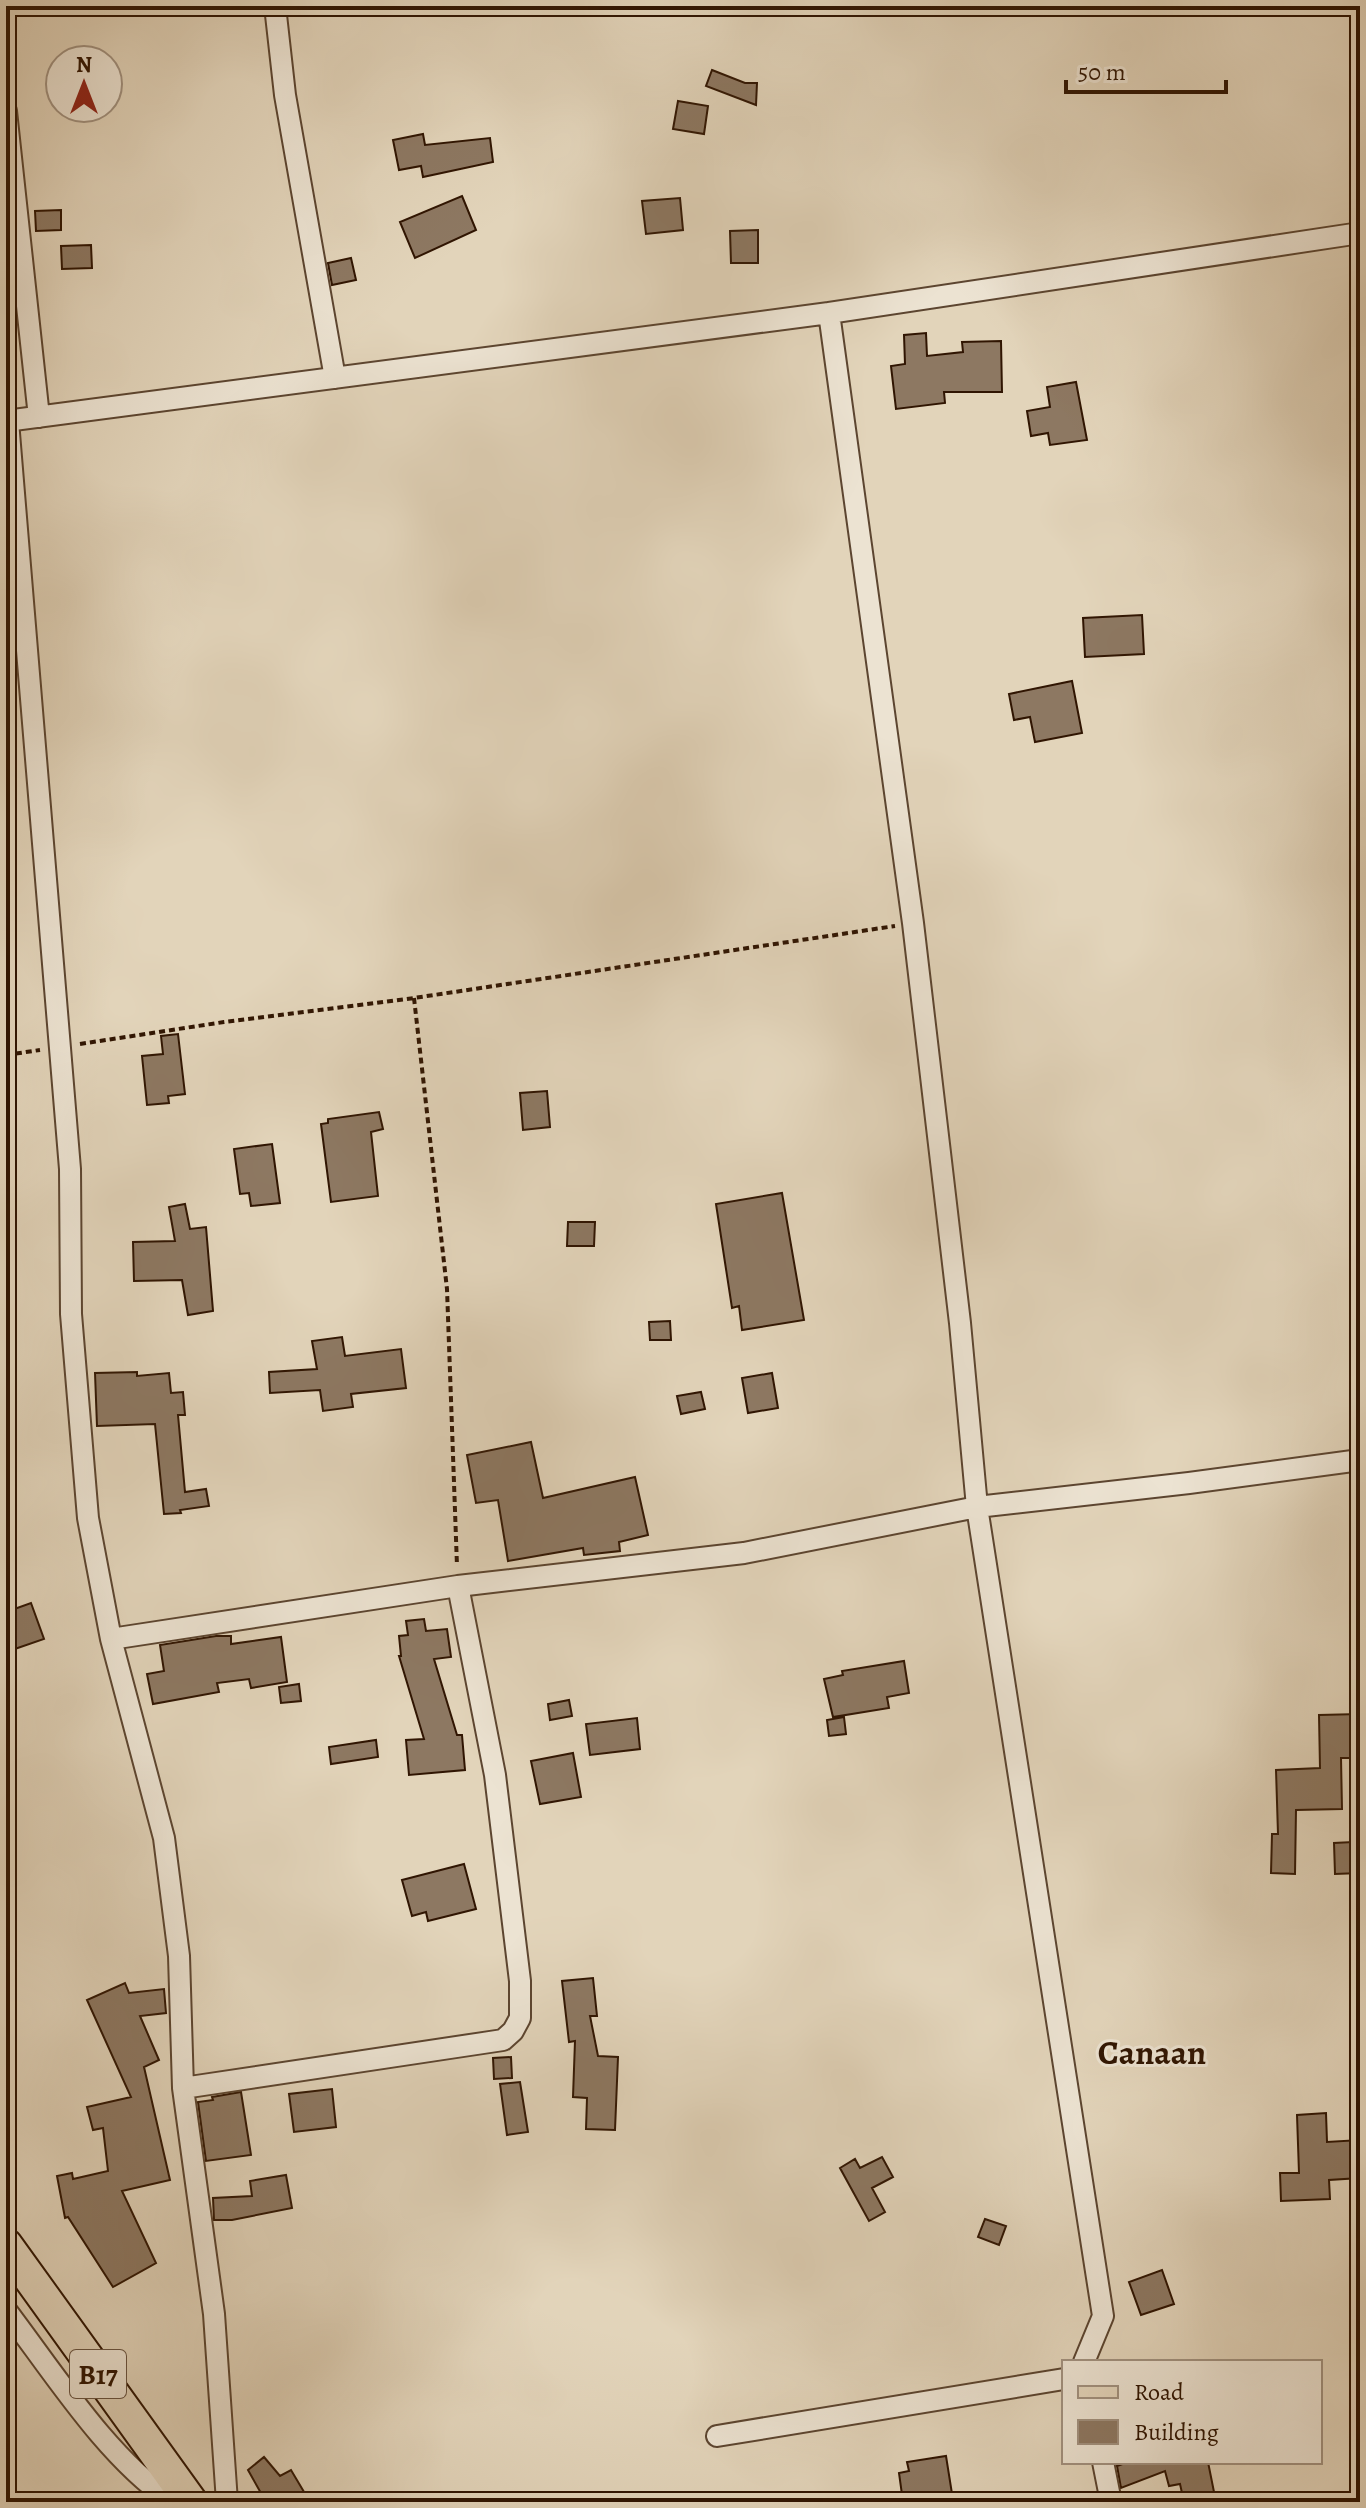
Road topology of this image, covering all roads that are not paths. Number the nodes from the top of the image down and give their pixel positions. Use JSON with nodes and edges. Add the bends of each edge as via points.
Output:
{"nodes":[{"id":1,"x":275,"y":6,"type":"edge"},
{"id":2,"x":6,"y":111,"type":"edge"},
{"id":3,"x":1360,"y":233,"type":"edge"},
{"id":4,"x":829,"y":313,"type":"junction"},
{"id":5,"x":335,"y":378,"type":"junction"},
{"id":6,"x":39,"y":417,"type":"junction"},
{"id":7,"x":7,"y":421,"type":"edge"},
{"id":8,"x":1360,"y":1460,"type":"edge"},
{"id":9,"x":977,"y":1507,"type":"junction"},
{"id":10,"x":458,"y":1586,"type":"junction"},
{"id":11,"x":111,"y":1639,"type":"junction"},
{"id":12,"x":183,"y":2088,"type":"junction"},
{"id":13,"x":6,"y":2245,"type":"edge"},
{"id":14,"x":6,"y":2310,"type":"edge"},
{"id":15,"x":1085,"y":2360,"type":"edge"},
{"id":16,"x":1062,"y":2379,"type":"edge"},
{"id":17,"x":717,"y":2436,"type":"dead end"},
{"id":18,"x":1103,"y":2464,"type":"edge"},
{"id":19,"x":173,"y":2502,"type":"edge"},
{"id":20,"x":191,"y":2502,"type":"edge"},
{"id":21,"x":227,"y":2502,"type":"edge"},
{"id":22,"x":1111,"y":2502,"type":"edge"}],
"edges":[{"from":1,"to":5,"type":"street","via":[[285,95]]},
{"from":2,"to":6,"type":"street"},
{"from":3,"to":4,"type":"street"},
{"from":4,"to":5,"type":"street"},
{"from":4,"to":9,"type":"street","via":[[913,923]]},
{"from":5,"to":6,"type":"street"},
{"from":6,"to":7,"type":"street"},
{"from":7,"to":11,"type":"street","via":[[70,1169],[71,1314],[87,1502]]},
{"from":8,"to":9,"type":"street"},
{"from":9,"to":10,"type":"street","via":[[744,1553]]},
{"from":9,"to":15,"type":"street","via":[[1103,2316]]},
{"from":10,"to":11,"type":"street"},
{"from":10,"to":12,"type":"street","via":[[495,1775],[520,1981],[520,2018],[513,2031],[503,2040]]},
{"from":11,"to":12,"type":"street","via":[[164,1838],[179,1956]]},
{"from":12,"to":21,"type":"street","via":[[214,2314]]},
{"from":13,"to":20,"type":"main road","number":"B17"},
{"from":14,"to":19,"type":"street","via":[[112,2448]]},
{"from":16,"to":17,"type":"street"},
{"from":18,"to":22,"type":"street"}]}
